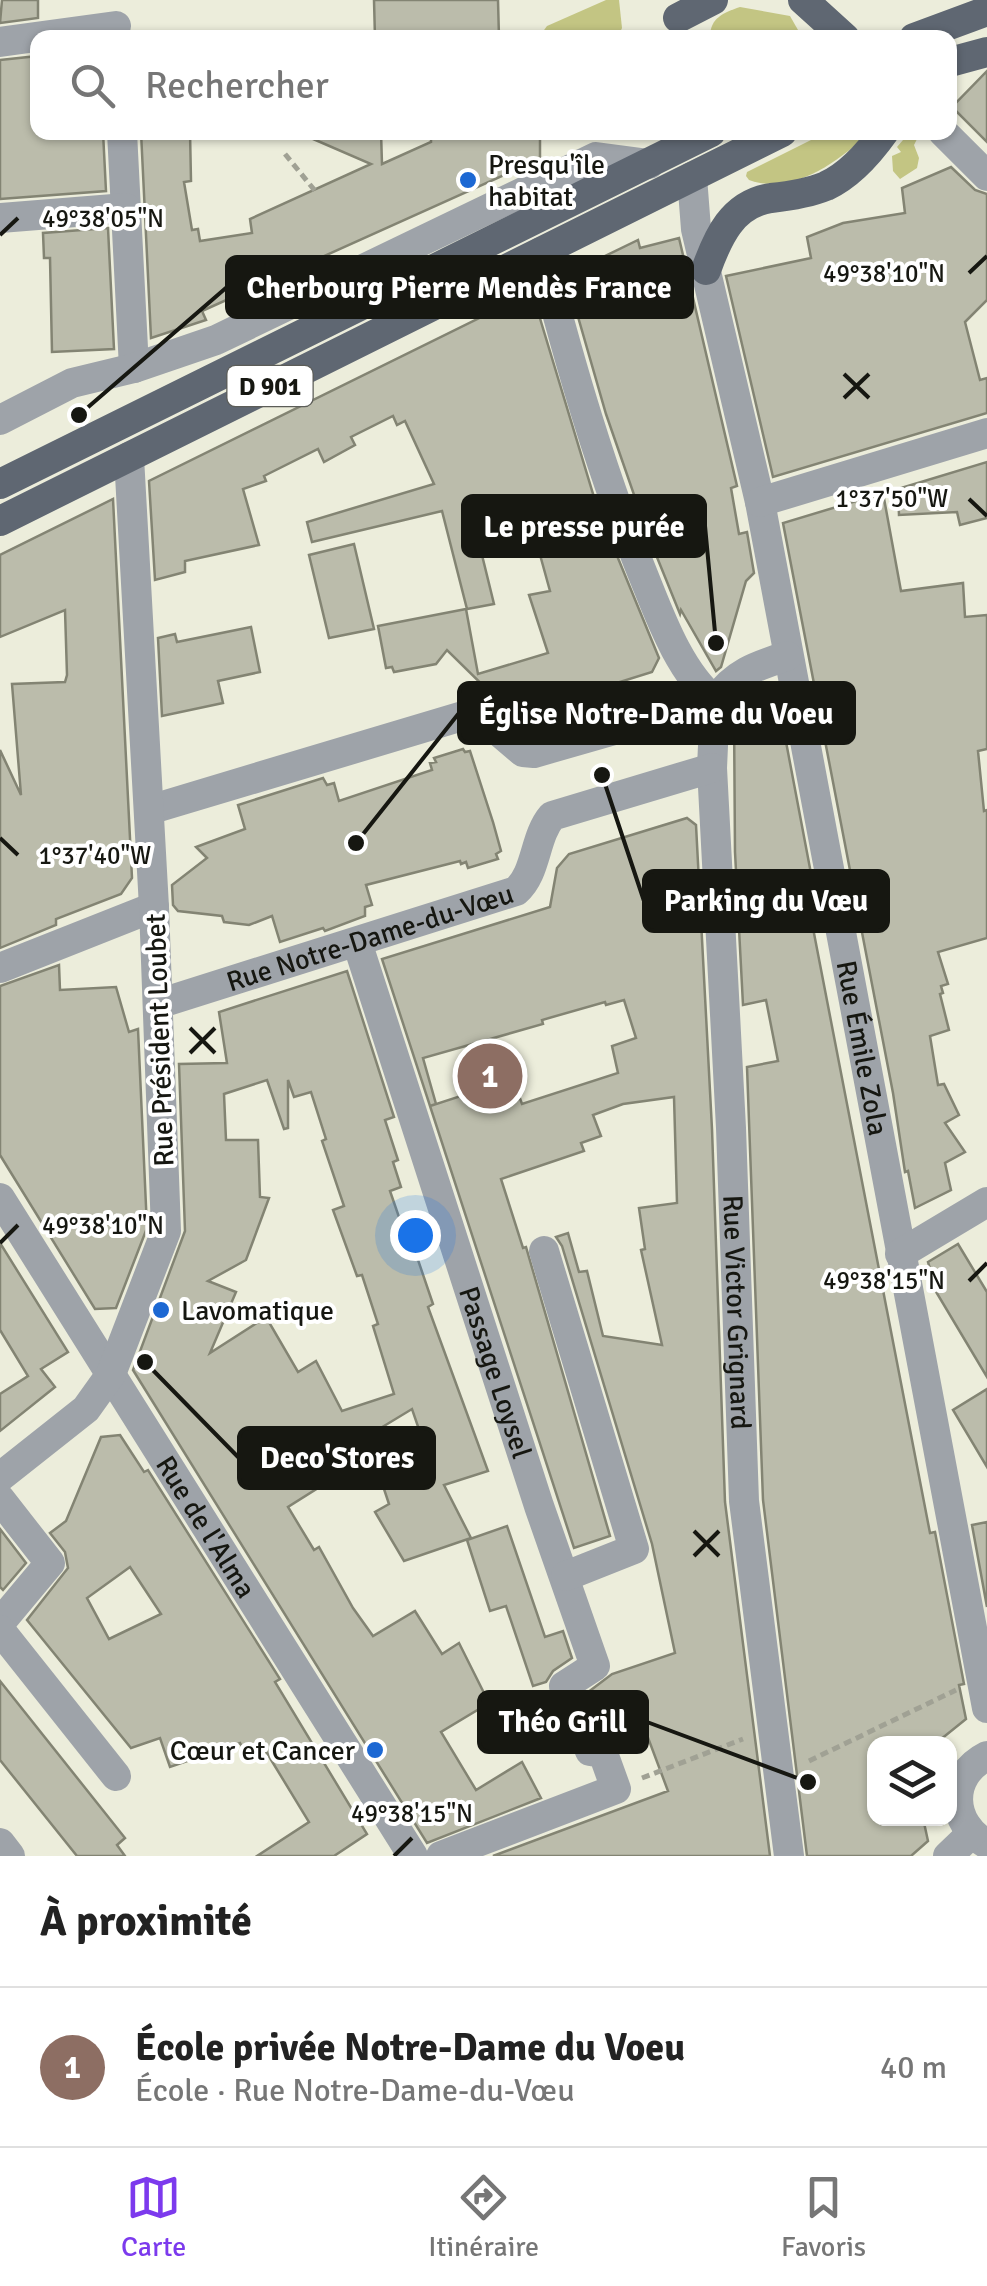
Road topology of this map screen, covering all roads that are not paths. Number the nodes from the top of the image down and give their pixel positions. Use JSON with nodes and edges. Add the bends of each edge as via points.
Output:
{"nodes":[{"id":1,"x":713,"y":0,"type":"edge"},
{"id":2,"x":796,"y":1,"type":"edge"},
{"id":3,"x":987,"y":11,"type":"edge"},
{"id":4,"x":680,"y":19,"type":"edge"},
{"id":5,"x":116,"y":21,"type":"edge"},
{"id":6,"x":66,"y":30,"type":"edge"},
{"id":7,"x":834,"y":30,"type":"edge"},
{"id":8,"x":936,"y":30,"type":"edge"},
{"id":9,"x":30,"y":37,"type":"edge"},
{"id":10,"x":0,"y":42,"type":"edge"},
{"id":11,"x":987,"y":52,"type":"edge"},
{"id":12,"x":957,"y":60,"type":"edge"},
{"id":13,"x":122,"y":140,"type":"edge"},
{"id":14,"x":688,"y":140,"type":"edge"},
{"id":15,"x":695,"y":140,"type":"edge"},
{"id":16,"x":766,"y":140,"type":"edge"},
{"id":17,"x":877,"y":140,"type":"edge"},
{"id":18,"x":950,"y":140,"type":"edge"},
{"id":19,"x":600,"y":157,"type":"edge"},
{"id":20,"x":987,"y":176,"type":"edge"},
{"id":21,"x":692,"y":178,"type":"junction"},
{"id":22,"x":767,"y":198,"type":"junction"},
{"id":23,"x":126,"y":208,"type":"junction"},
{"id":24,"x":0,"y":218,"type":"edge"},
{"id":25,"x":540,"y":252,"type":"junction"},
{"id":26,"x":706,"y":270,"type":"junction"},
{"id":27,"x":134,"y":368,"type":"junction"},
{"id":28,"x":0,"y":420,"type":"edge"},
{"id":29,"x":987,"y":433,"type":"edge"},
{"id":30,"x":128,"y":457,"type":"junction"},
{"id":31,"x":0,"y":484,"type":"edge"},
{"id":32,"x":760,"y":502,"type":"junction"},
{"id":33,"x":0,"y":521,"type":"edge"},
{"id":34,"x":788,"y":656,"type":"junction"},
{"id":35,"x":715,"y":700,"type":"junction"},
{"id":36,"x":712,"y":768,"type":"junction"},
{"id":37,"x":149,"y":810,"type":"junction"},
{"id":38,"x":154,"y":907,"type":"junction"},
{"id":39,"x":357,"y":942,"type":"junction"},
{"id":40,"x":0,"y":968,"type":"edge"},
{"id":41,"x":158,"y":1004,"type":"junction"},
{"id":42,"x":0,"y":1198,"type":"edge"},
{"id":43,"x":987,"y":1202,"type":"edge"},
{"id":44,"x":544,"y":1252,"type":"dead end"},
{"id":45,"x":900,"y":1254,"type":"junction"},
{"id":46,"x":111,"y":1374,"type":"junction"},
{"id":47,"x":0,"y":1477,"type":"edge"},
{"id":48,"x":0,"y":1499,"type":"edge"},
{"id":49,"x":566,"y":1576,"type":"junction"},
{"id":50,"x":0,"y":1626,"type":"edge"},
{"id":51,"x":984,"y":1693,"type":"edge"},
{"id":52,"x":987,"y":1756,"type":"edge"},
{"id":53,"x":116,"y":1776,"type":"dead end"},
{"id":54,"x":979,"y":1839,"type":"edge"},
{"id":55,"x":0,"y":1843,"type":"edge"},
{"id":56,"x":399,"y":1851,"type":"edge"},
{"id":57,"x":10,"y":1856,"type":"edge"},
{"id":58,"x":441,"y":1856,"type":"edge"},
{"id":59,"x":789,"y":1856,"type":"edge"},
{"id":60,"x":948,"y":1856,"type":"edge"}],
"edges":[{"from":1,"to":4,"type":"main road"},
{"from":2,"to":7,"type":"main road"},
{"from":3,"to":8,"type":"main road"},
{"from":5,"to":6,"type":"street"},
{"from":9,"to":10,"type":"street"},
{"from":11,"to":12,"type":"main road"},
{"from":13,"to":23,"type":"street"},
{"from":14,"to":19,"type":"main road","number":"D 901","via":[[649,164]]},
{"from":15,"to":21,"type":"main road"},
{"from":16,"to":21,"type":"main road","number":"D 901"},
{"from":17,"to":22,"type":"main road","via":[[836,181]]},
{"from":18,"to":20,"type":"street"},
{"from":19,"to":27,"type":"street","via":[[216,340]]},
{"from":19,"to":31,"type":"main road","number":"D 901"},
{"from":21,"to":22,"type":"main road"},
{"from":21,"to":25,"type":"main road","number":"D 901"},
{"from":21,"to":26,"type":"street","name":"Rue Émile Zola"},
{"from":22,"to":26,"type":"main road","via":[[731,219]]},
{"from":23,"to":24,"type":"street"},
{"from":23,"to":27,"type":"street"},
{"from":25,"to":30,"type":"main road","number":"D 901"},
{"from":25,"to":35,"type":"street","via":[[615,506],[683,660]]},
{"from":26,"to":32,"type":"street","name":"Rue Émile Zola"},
{"from":27,"to":28,"type":"street","via":[[72,383]]},
{"from":29,"to":32,"type":"street"},
{"from":30,"to":33,"type":"main road","number":"D 901"},
{"from":30,"to":37,"type":"street","name":"Rue Président Loubet"},
{"from":32,"to":34,"type":"street","name":"Rue Émile Zola"},
{"from":34,"to":35,"type":"street","via":[[742,671]]},
{"from":34,"to":45,"type":"street","name":"Rue Émile Zola"},
{"from":35,"to":36,"type":"street"},
{"from":35,"to":37,"type":"street","via":[[534,753],[523,752],[476,712]]},
{"from":36,"to":39,"type":"street","name":"Rue Notre-Dame-du-Vœu","via":[[552,816],[516,891]]},
{"from":36,"to":59,"type":"street","name":"Rue Victor Grignard","via":[[744,1501]]},
{"from":37,"to":38,"type":"street","name":"Rue Président Loubet"},
{"from":38,"to":40,"type":"street"},
{"from":38,"to":41,"type":"street","name":"Rue Président Loubet"},
{"from":39,"to":41,"type":"street","name":"Rue Notre-Dame-du-Vœu"},
{"from":39,"to":49,"type":"street","name":"Passage Loysel"},
{"from":41,"to":46,"type":"street","name":"Rue Président Loubet","via":[[166,1231]]},
{"from":42,"to":46,"type":"street","name":"Rue de l'Alma"},
{"from":43,"to":45,"type":"street"},
{"from":44,"to":49,"type":"street","via":[[634,1549]]},
{"from":45,"to":51,"type":"street","name":"Rue Émile Zola"},
{"from":46,"to":47,"type":"street","name":"Rue Président Loubet","via":[[86,1409]]},
{"from":46,"to":56,"type":"street","name":"Rue de l'Alma"},
{"from":48,"to":50,"type":"street","via":[[50,1563]]},
{"from":49,"to":58,"type":"street","name":"Passage Loysel","via":[[595,1666],[564,1686],[590,1751],[603,1753],[616,1789]]},
{"from":50,"to":53,"type":"street"},
{"from":52,"to":54,"type":"street","via":[[970,1767],[957,1793],[958,1808]]},
{"from":54,"to":60,"type":"street"},
{"from":55,"to":57,"type":"street"}]}
